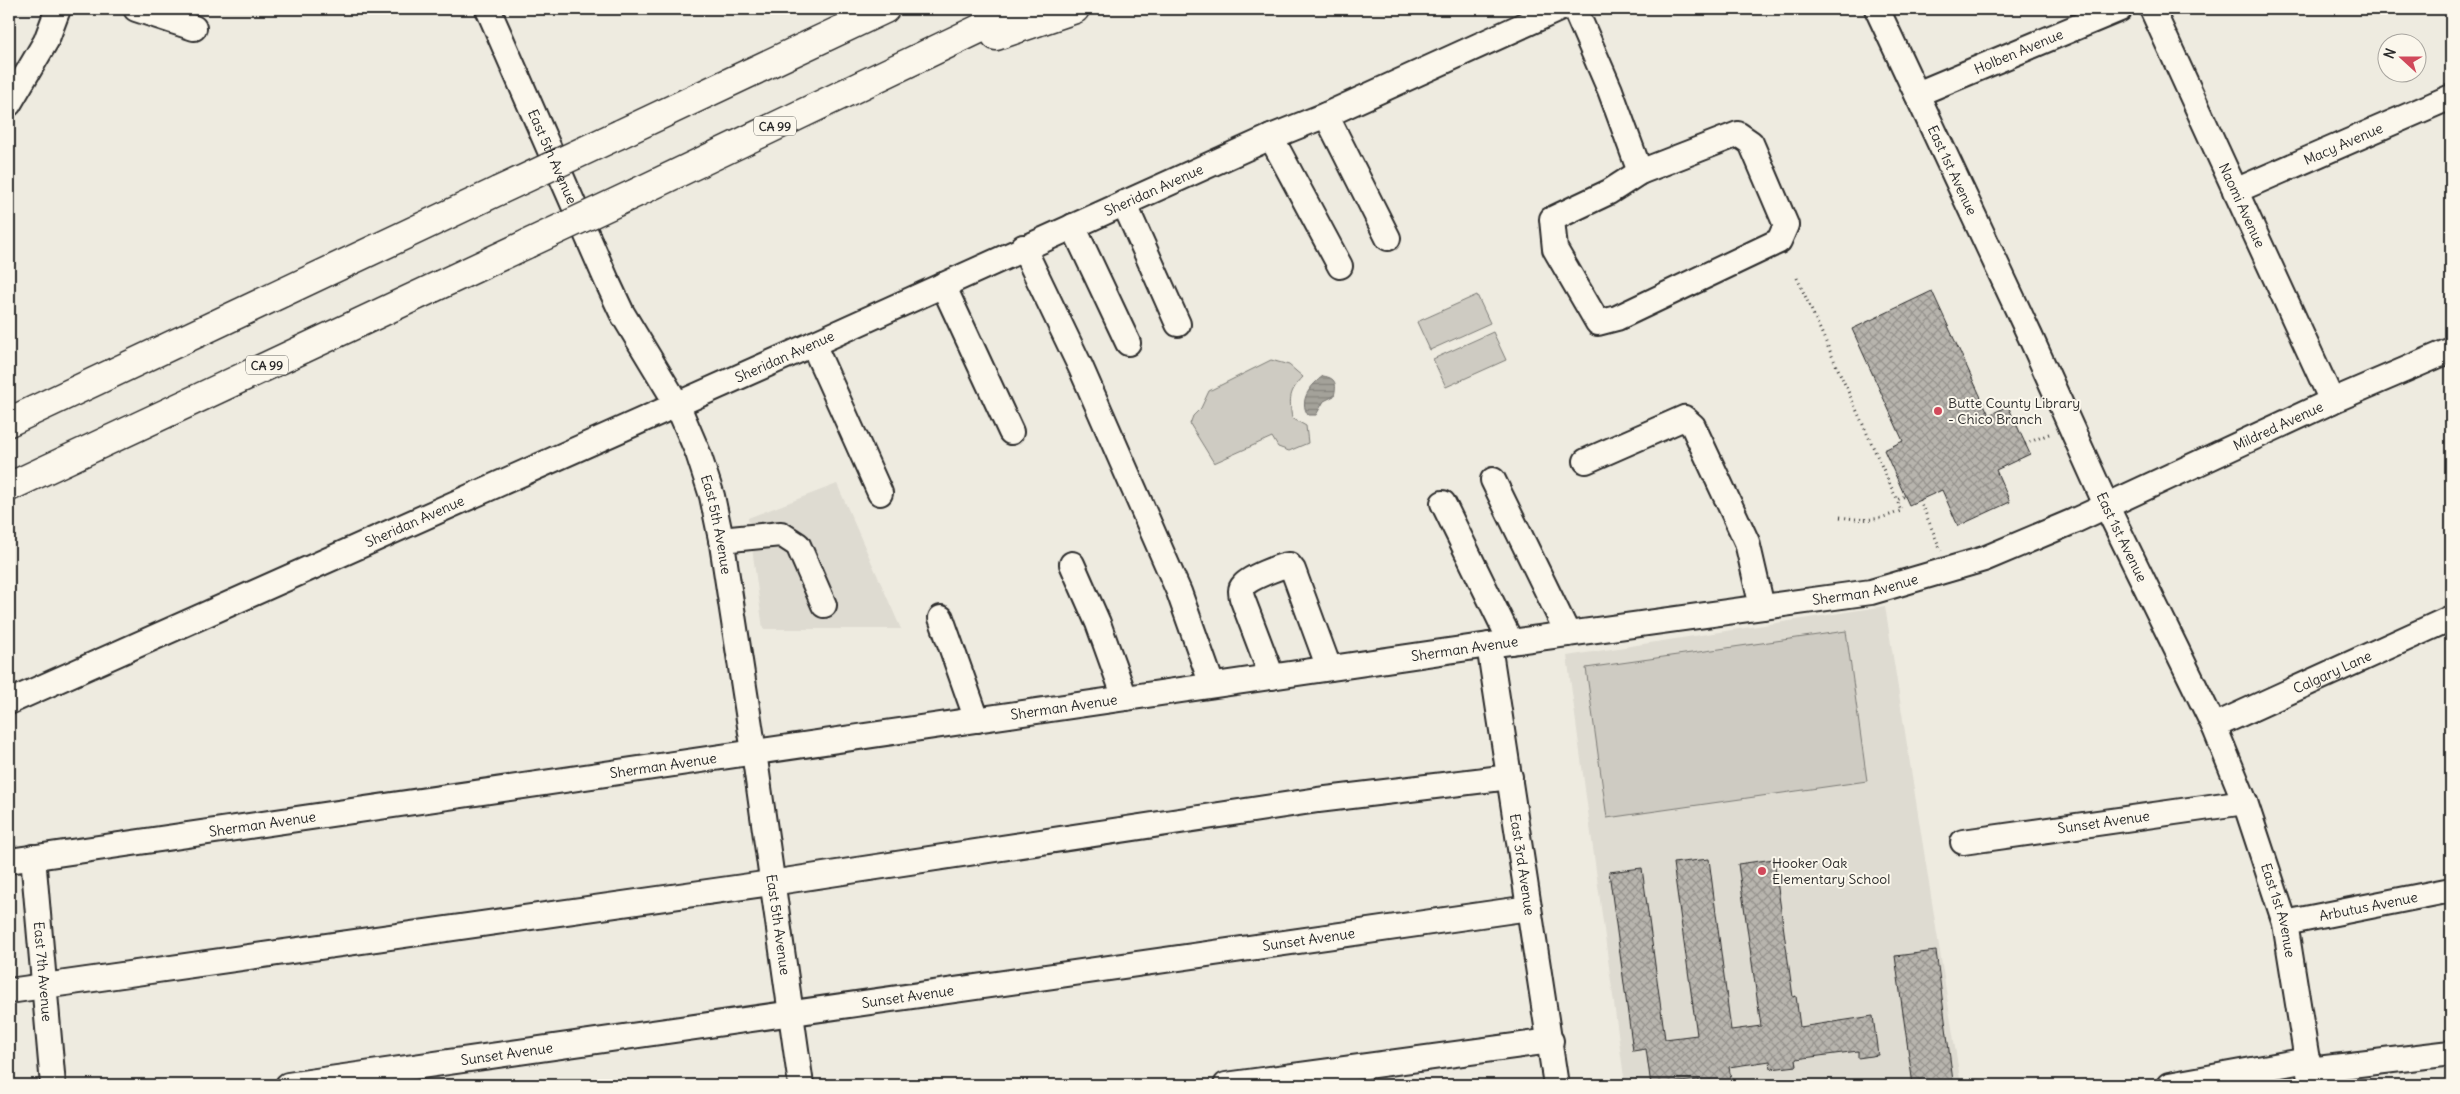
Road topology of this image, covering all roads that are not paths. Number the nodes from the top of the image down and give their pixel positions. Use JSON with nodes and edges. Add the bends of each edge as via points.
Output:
{"nodes":[{"id":1,"x":58,"y":9,"type":"edge"},
{"id":2,"x":136,"y":9,"type":"edge"},
{"id":3,"x":488,"y":9,"type":"edge"},
{"id":4,"x":885,"y":9,"type":"edge"},
{"id":5,"x":1021,"y":9,"type":"edge"},
{"id":6,"x":1075,"y":9,"type":"edge"},
{"id":7,"x":1559,"y":9,"type":"edge"},
{"id":8,"x":1575,"y":9,"type":"edge"},
{"id":9,"x":1877,"y":9,"type":"edge"},
{"id":10,"x":2120,"y":9,"type":"edge"},
{"id":11,"x":2152,"y":9,"type":"edge"},
{"id":12,"x":194,"y":28,"type":"dead end"},
{"id":13,"x":913,"y":60,"type":"junction"},
{"id":14,"x":1918,"y":94,"type":"junction"},
{"id":15,"x":2451,"y":97,"type":"edge"},
{"id":16,"x":9,"y":104,"type":"edge"},
{"id":17,"x":1326,"y":115,"type":"junction"},
{"id":18,"x":1271,"y":137,"type":"junction"},
{"id":19,"x":1640,"y":172,"type":"junction"},
{"id":20,"x":2235,"y":191,"type":"junction"},
{"id":21,"x":1124,"y":203,"type":"junction"},
{"id":22,"x":1074,"y":226,"type":"junction"},
{"id":23,"x":1388,"y":238,"type":"dead end"},
{"id":24,"x":1023,"y":248,"type":"junction"},
{"id":25,"x":1340,"y":266,"type":"dead end"},
{"id":26,"x":943,"y":286,"type":"junction"},
{"id":27,"x":1178,"y":324,"type":"dead end"},
{"id":28,"x":1128,"y":343,"type":"dead end"},
{"id":29,"x":813,"y":344,"type":"junction"},
{"id":30,"x":2451,"y":350,"type":"edge"},
{"id":31,"x":2332,"y":401,"type":"junction"},
{"id":32,"x":677,"y":404,"type":"junction"},
{"id":33,"x":9,"y":422,"type":"edge"},
{"id":34,"x":1011,"y":432,"type":"dead end"},
{"id":35,"x":1586,"y":461,"type":"dead end"},
{"id":36,"x":1494,"y":480,"type":"dead end"},
{"id":37,"x":9,"y":487,"type":"edge"},
{"id":38,"x":880,"y":493,"type":"dead end"},
{"id":39,"x":1444,"y":503,"type":"dead end"},
{"id":40,"x":2107,"y":507,"type":"junction"},
{"id":41,"x":721,"y":540,"type":"junction"},
{"id":42,"x":1072,"y":564,"type":"dead end"},
{"id":43,"x":824,"y":605,"type":"dead end"},
{"id":44,"x":1762,"y":607,"type":"junction"},
{"id":45,"x":941,"y":618,"type":"dead end"},
{"id":46,"x":2451,"y":618,"type":"edge"},
{"id":47,"x":1568,"y":634,"type":"junction"},
{"id":48,"x":1500,"y":643,"type":"junction"},
{"id":49,"x":1329,"y":668,"type":"junction"},
{"id":50,"x":1272,"y":676,"type":"junction"},
{"id":51,"x":1212,"y":685,"type":"junction"},
{"id":52,"x":1125,"y":698,"type":"junction"},
{"id":53,"x":9,"y":702,"type":"edge"},
{"id":54,"x":977,"y":720,"type":"junction"},
{"id":55,"x":2214,"y":726,"type":"junction"},
{"id":56,"x":754,"y":752,"type":"junction"},
{"id":57,"x":1510,"y":777,"type":"junction"},
{"id":58,"x":2245,"y":802,"type":"junction"},
{"id":59,"x":1963,"y":842,"type":"dead end"},
{"id":60,"x":33,"y":857,"type":"junction"},
{"id":61,"x":9,"y":861,"type":"edge"},
{"id":62,"x":772,"y":883,"type":"junction"},
{"id":63,"x":2451,"y":890,"type":"edge"},
{"id":64,"x":1529,"y":908,"type":"junction"},
{"id":65,"x":2285,"y":923,"type":"junction"},
{"id":66,"x":44,"y":985,"type":"junction"},
{"id":67,"x":9,"y":991,"type":"edge"},
{"id":68,"x":790,"y":1012,"type":"junction"},
{"id":69,"x":1551,"y":1041,"type":"junction"},
{"id":70,"x":2451,"y":1053,"type":"edge"},
{"id":71,"x":2309,"y":1072,"type":"edge"},
{"id":72,"x":2237,"y":1079,"type":"edge"},
{"id":73,"x":53,"y":1085,"type":"edge"},
{"id":74,"x":288,"y":1085,"type":"edge"},
{"id":75,"x":801,"y":1085,"type":"edge"},
{"id":76,"x":1226,"y":1085,"type":"edge"},
{"id":77,"x":1556,"y":1085,"type":"edge"},
{"id":78,"x":2176,"y":1085,"type":"edge"}],
"edges":[{"from":1,"to":16,"type":"street","via":[[46,41]]},
{"from":2,"to":12,"type":"street"},
{"from":3,"to":32,"type":"street","name":"East 5th Avenue","via":[[622,313]]},
{"from":4,"to":33,"type":"highway","bridge":true},
{"from":5,"to":13,"type":"highway","number":"CA 99"},
{"from":6,"to":13,"type":"highway","via":[[1013,32]]},
{"from":7,"to":17,"type":"street","name":"Sheridan Avenue"},
{"from":8,"to":19,"type":"street","via":[[1610,90]]},
{"from":9,"to":14,"type":"street","name":"East 1st Avenue"},
{"from":10,"to":14,"type":"street","name":"Holben Avenue"},
{"from":11,"to":20,"type":"street","name":"Naomi Avenue"},
{"from":13,"to":37,"type":"highway","number":"CA 99","bridge":true},
{"from":14,"to":40,"type":"street","name":"East 1st Avenue"},
{"from":15,"to":20,"type":"street","name":"Macy Avenue"},
{"from":17,"to":18,"type":"street","name":"Sheridan Avenue"},
{"from":17,"to":23,"type":"street"},
{"from":18,"to":21,"type":"street","name":"Sheridan Avenue"},
{"from":18,"to":25,"type":"street"},
{"from":19,"to":19,"type":"street","via":[[1609,192],[1552,219],[1555,249],[1598,323],[1617,318],[1780,241],[1786,225],[1751,143],[1738,134]]},
{"from":20,"to":31,"type":"street","name":"Naomi Avenue"},
{"from":21,"to":22,"type":"street","name":"Sheridan Avenue"},
{"from":21,"to":27,"type":"street"},
{"from":22,"to":24,"type":"street","name":"Sheridan Avenue"},
{"from":22,"to":28,"type":"street"},
{"from":24,"to":26,"type":"street","name":"Sheridan Avenue"},
{"from":24,"to":51,"type":"street","via":[[1077,359],[1179,592]]},
{"from":26,"to":29,"type":"street","name":"Sheridan Avenue"},
{"from":26,"to":34,"type":"street"},
{"from":29,"to":32,"type":"street","name":"Sheridan Avenue"},
{"from":29,"to":38,"type":"street"},
{"from":30,"to":31,"type":"street","name":"Mildred Avenue"},
{"from":31,"to":40,"type":"street","name":"Mildred Avenue"},
{"from":32,"to":41,"type":"street","name":"East 5th Avenue","via":[[712,496]]},
{"from":32,"to":53,"type":"street","name":"Sheridan Avenue"},
{"from":35,"to":44,"type":"street","via":[[1684,418],[1693,426],[1747,542]]},
{"from":36,"to":47,"type":"street"},
{"from":39,"to":48,"type":"street","name":"East 3rd Avenue"},
{"from":40,"to":44,"type":"street","name":"Sherman Avenue","via":[[1984,558],[1871,592]]},
{"from":40,"to":55,"type":"street","name":"East 1st Avenue"},
{"from":41,"to":43,"type":"street","via":[[781,534],[798,545]]},
{"from":41,"to":56,"type":"street","name":"East 5th Avenue"},
{"from":42,"to":52,"type":"street","via":[[1098,622]]},
{"from":44,"to":47,"type":"street","name":"Sherman Avenue"},
{"from":45,"to":54,"type":"street"},
{"from":46,"to":55,"type":"street","name":"Calgary Lane"},
{"from":47,"to":48,"type":"street","name":"Sherman Avenue"},
{"from":48,"to":49,"type":"street","name":"Sherman Avenue"},
{"from":48,"to":57,"type":"street","name":"East 3rd Avenue"},
{"from":49,"to":50,"type":"street","name":"Sherman Avenue"},
{"from":49,"to":50,"type":"street","via":[[1294,570],[1289,565],[1246,582],[1241,590]]},
{"from":50,"to":51,"type":"street","name":"Sherman Avenue"},
{"from":51,"to":52,"type":"street","name":"Sherman Avenue"},
{"from":52,"to":54,"type":"street","name":"Sherman Avenue"},
{"from":54,"to":56,"type":"street","name":"Sherman Avenue"},
{"from":55,"to":58,"type":"street","name":"East 1st Avenue"},
{"from":56,"to":60,"type":"street","name":"Sherman Avenue"},
{"from":56,"to":62,"type":"street","name":"East 5th Avenue"},
{"from":57,"to":62,"type":"street","via":[[1318,800]]},
{"from":57,"to":64,"type":"street","name":"East 3rd Avenue"},
{"from":58,"to":59,"type":"street","name":"Sunset Avenue"},
{"from":58,"to":65,"type":"street","name":"East 1st Avenue"},
{"from":60,"to":61,"type":"street","name":"Sherman Avenue"},
{"from":60,"to":66,"type":"street","name":"East 7th Avenue"},
{"from":62,"to":66,"type":"street"},
{"from":62,"to":68,"type":"street","name":"East 5th Avenue"},
{"from":63,"to":65,"type":"street","name":"Arbutus Avenue"},
{"from":64,"to":68,"type":"street","name":"Sunset Avenue"},
{"from":64,"to":69,"type":"street","name":"East 3rd Avenue"},
{"from":65,"to":71,"type":"street","name":"East 1st Avenue"},
{"from":66,"to":67,"type":"street"},
{"from":66,"to":73,"type":"street","name":"East 7th Avenue"},
{"from":68,"to":74,"type":"street","name":"Sunset Avenue"},
{"from":68,"to":75,"type":"street","name":"East 5th Avenue"},
{"from":69,"to":76,"type":"street"},
{"from":69,"to":77,"type":"street","name":"East 3rd Avenue"},
{"from":70,"to":71,"type":"street"},
{"from":71,"to":72,"type":"street"},
{"from":72,"to":78,"type":"street"}]}
